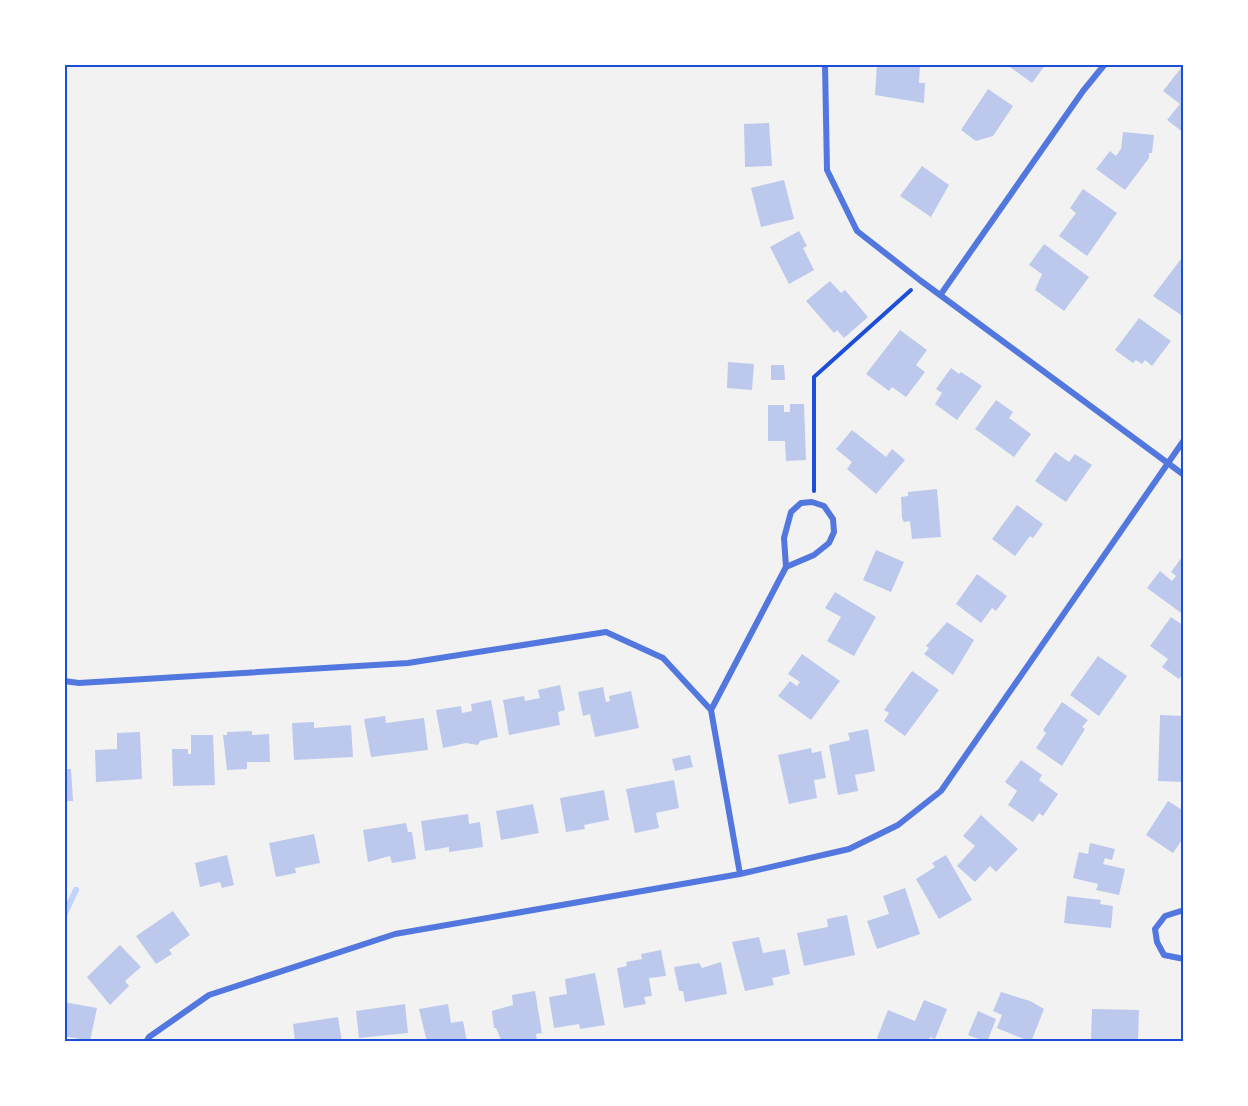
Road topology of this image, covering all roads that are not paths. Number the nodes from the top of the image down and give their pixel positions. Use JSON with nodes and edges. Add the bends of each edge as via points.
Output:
{"nodes":[{"id":1,"x":825,"y":64,"type":"edge"},
{"id":2,"x":1105,"y":64,"type":"edge"},
{"id":3,"x":941,"y":294,"type":"junction"},
{"id":4,"x":1184,"y":440,"type":"edge"},
{"id":5,"x":1168,"y":464,"type":"junction"},
{"id":6,"x":1184,"y":475,"type":"edge"},
{"id":7,"x":786,"y":567,"type":"junction"},
{"id":8,"x":64,"y":681,"type":"edge"},
{"id":9,"x":711,"y":710,"type":"junction"},
{"id":10,"x":740,"y":874,"type":"junction"},
{"id":11,"x":1184,"y":910,"type":"edge"},
{"id":12,"x":1184,"y":958,"type":"edge"},
{"id":13,"x":146,"y":1041,"type":"edge"}],
"edges":[{"from":1,"to":3,"type":"street","via":[[828,170],[857,231]]},
{"from":2,"to":3,"type":"street"},
{"from":3,"to":5,"type":"street"},
{"from":4,"to":5,"type":"street"},
{"from":5,"to":6,"type":"street"},
{"from":5,"to":10,"type":"street","via":[[940,791],[898,825],[849,849]]},
{"from":7,"to":7,"type":"street","via":[[829,543],[834,532],[833,519],[824,506],[801,503],[791,512],[784,538]]},
{"from":7,"to":9,"type":"street"},
{"from":8,"to":9,"type":"street","via":[[91,683],[408,663],[606,632],[663,658]]},
{"from":9,"to":10,"type":"street"},
{"from":10,"to":13,"type":"street","via":[[395,934],[209,995]]},
{"from":11,"to":12,"type":"street","via":[[1165,916],[1155,929],[1164,955]]}]}
